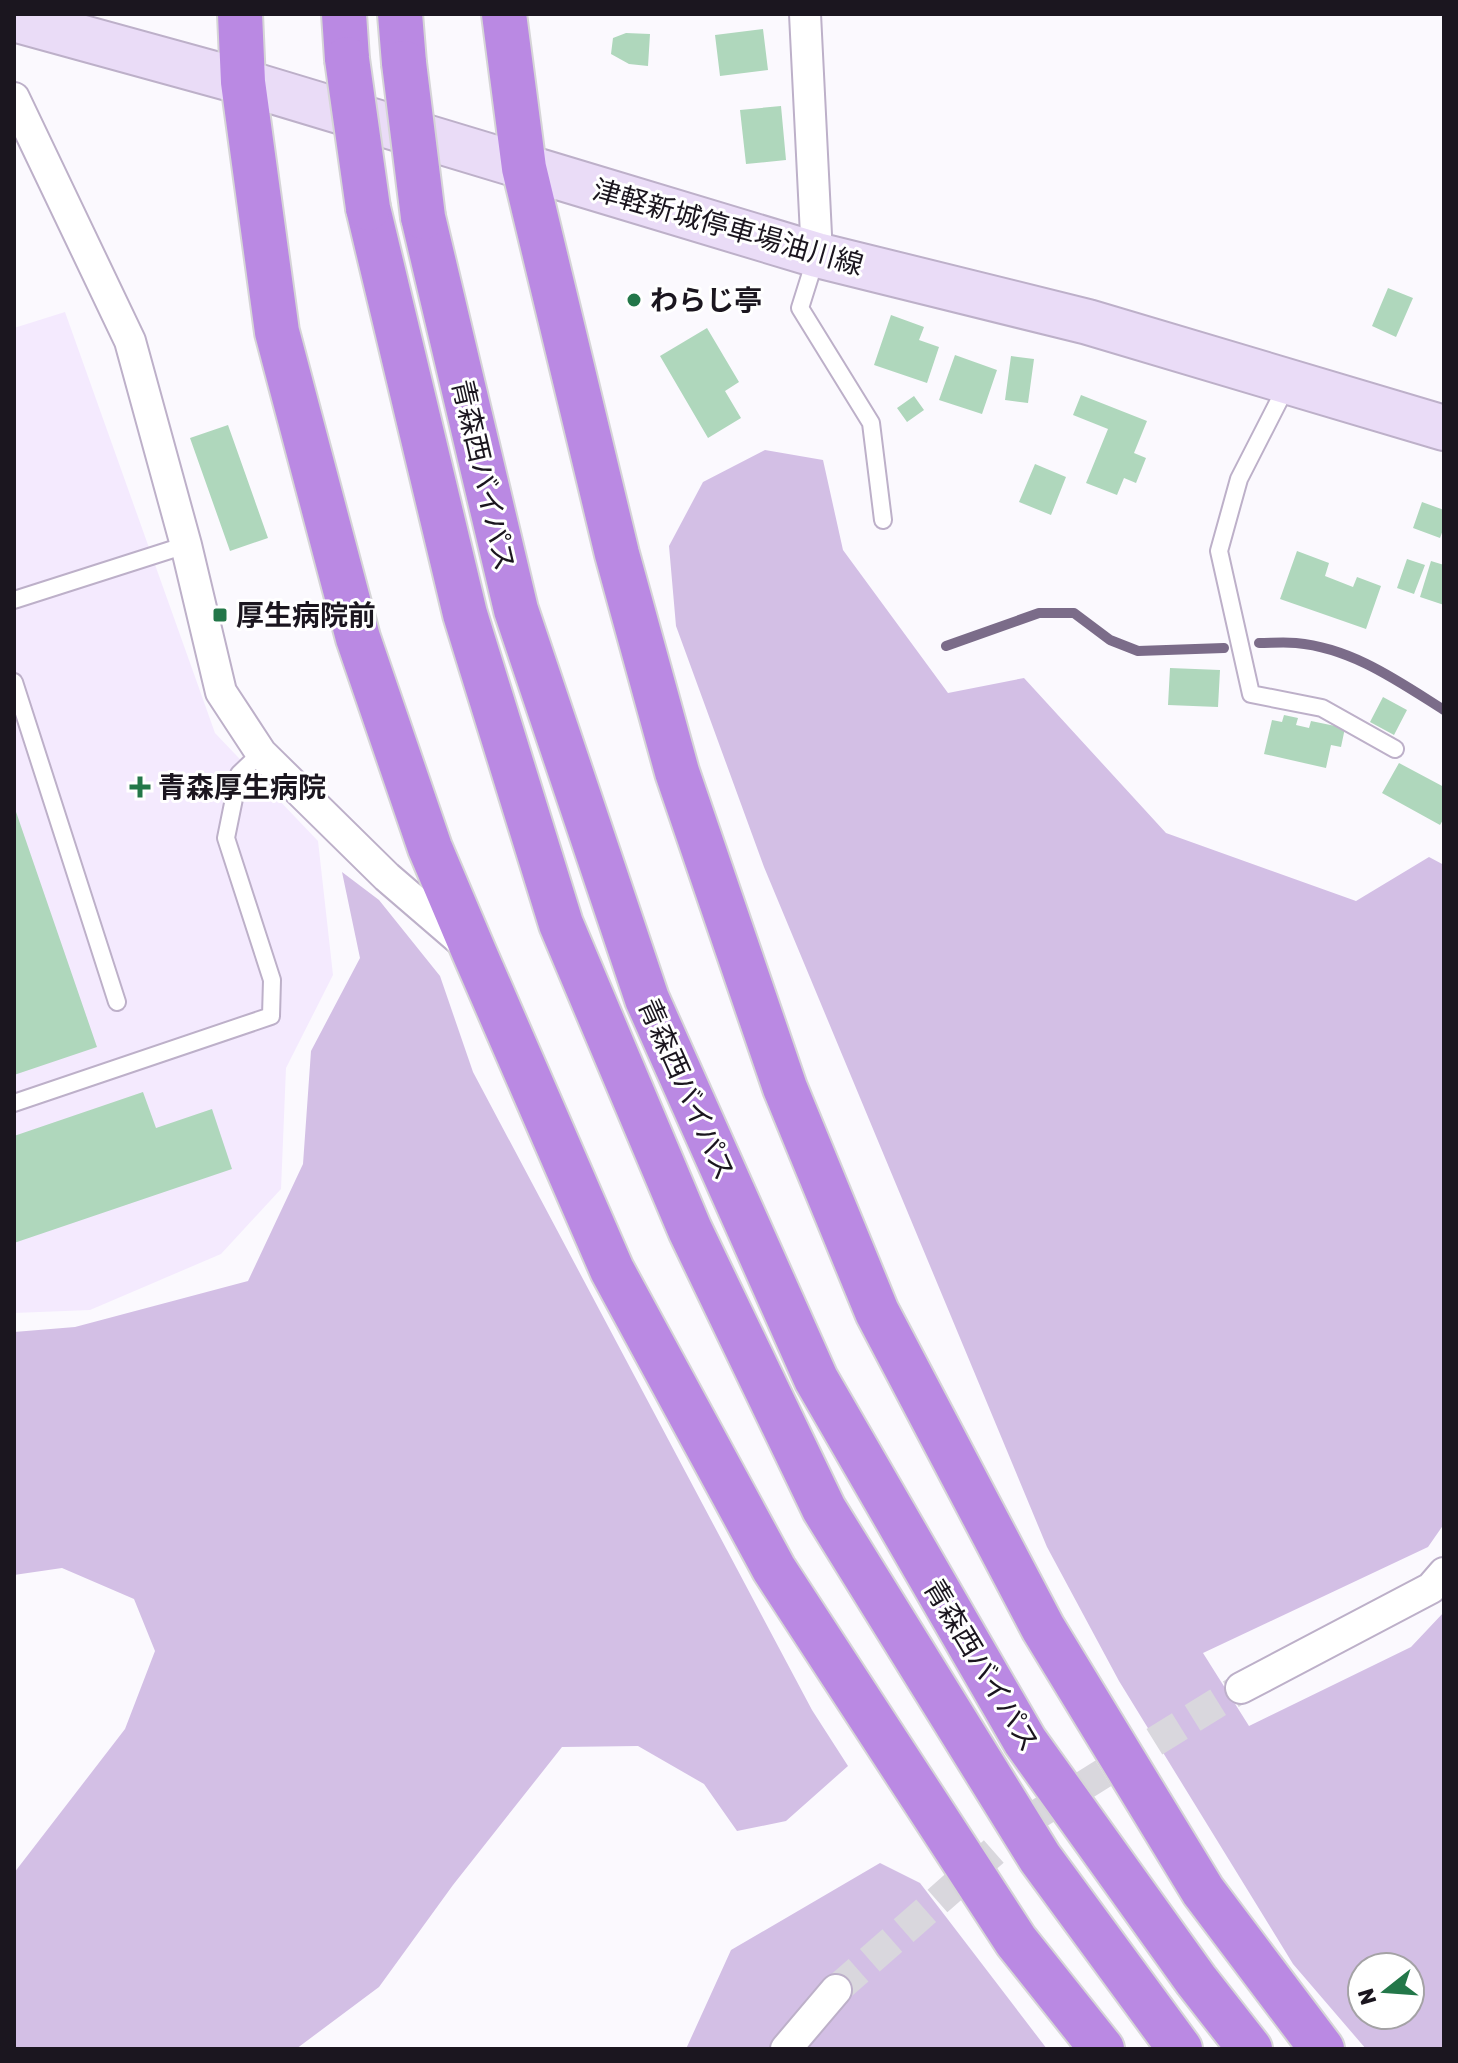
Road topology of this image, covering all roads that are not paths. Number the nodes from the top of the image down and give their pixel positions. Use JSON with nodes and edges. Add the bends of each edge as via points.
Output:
{"nodes":[{"id":1,"x":240,"y":14,"type":"edge"},
{"id":2,"x":344,"y":14,"type":"edge"},
{"id":3,"x":400,"y":14,"type":"edge"},
{"id":4,"x":504,"y":14,"type":"edge"},
{"id":5,"x":805,"y":14,"type":"edge"},
{"id":6,"x":14,"y":19,"type":"edge"},
{"id":7,"x":243,"y":82,"type":"junction"},
{"id":8,"x":14,"y":98,"type":"edge"},
{"id":9,"x":524,"y":168,"type":"junction"},
{"id":10,"x":817,"y":255,"type":"junction"},
{"id":11,"x":1289,"y":381,"type":"junction"},
{"id":12,"x":1444,"y":428,"type":"edge"},
{"id":13,"x":883,"y":520,"type":"dead end"},
{"id":14,"x":186,"y":545,"type":"junction"},
{"id":15,"x":14,"y":600,"type":"edge"},
{"id":16,"x":14,"y":682,"type":"edge"},
{"id":17,"x":1395,"y":749,"type":"dead end"},
{"id":18,"x":261,"y":753,"type":"junction"},
{"id":19,"x":474,"y":952,"type":"junction"},
{"id":20,"x":117,"y":1002,"type":"dead end"},
{"id":21,"x":14,"y":1103,"type":"edge"},
{"id":22,"x":1444,"y":1573,"type":"edge"},
{"id":23,"x":1241,"y":1688,"type":"tunnel mouth"},
{"id":24,"x":836,"y":1990,"type":"tunnel mouth"},
{"id":25,"x":786,"y":2049,"type":"edge"},
{"id":26,"x":1102,"y":2049,"type":"edge"},
{"id":27,"x":1180,"y":2049,"type":"edge"},
{"id":28,"x":1250,"y":2049,"type":"edge"},
{"id":29,"x":1322,"y":2049,"type":"edge"}],
"edges":[{"from":1,"to":7,"type":"highway"},
{"from":2,"to":27,"type":"highway","name":"青森西バイパス","bridge":true,"via":[[368,208],[465,614],[561,924],[690,1230],[824,1509],[1040,1858]]},
{"from":3,"to":28,"type":"highway","name":"青森西バイパス","bridge":true,"via":[[423,217],[516,610],[647,999],[816,1379],[1025,1741]]},
{"from":4,"to":9,"type":"highway"},
{"from":5,"to":10,"type":"street"},
{"from":6,"to":7,"type":"main road","name":"津軽新城停車場油川線"},
{"from":7,"to":9,"type":"main road","name":"津軽新城停車場油川線"},
{"from":7,"to":19,"type":"highway","via":[[277,332],[350,607],[430,848]]},
{"from":8,"to":14,"type":"street","via":[[130,341]]},
{"from":9,"to":10,"type":"main road","name":"津軽新城停車場油川線"},
{"from":9,"to":29,"type":"highway","via":[[617,554],[677,772],[785,1088],[877,1312],[1043,1628],[1203,1891]]},
{"from":10,"to":11,"type":"main road","name":"津軽新城停車場油川線","via":[[1088,322]]},
{"from":10,"to":13,"type":"lane","via":[[800,308],[871,423]]},
{"from":11,"to":12,"type":"main road","name":"津軽新城停車場油川線"},
{"from":11,"to":17,"type":"lane","via":[[1239,479],[1219,551],[1251,694],[1322,708]]},
{"from":14,"to":15,"type":"lane"},
{"from":14,"to":18,"type":"street","via":[[221,692]]},
{"from":16,"to":20,"type":"lane"},
{"from":18,"to":19,"type":"street","via":[[387,877]]},
{"from":18,"to":21,"type":"lane","via":[[239,774],[226,838],[272,980],[271,1016]]},
{"from":19,"to":26,"type":"highway","via":[[612,1270],[774,1569],[1016,1941]]},
{"from":22,"to":23,"type":"street","via":[[1431,1588]]},
{"from":24,"to":25,"type":"street"}]}
